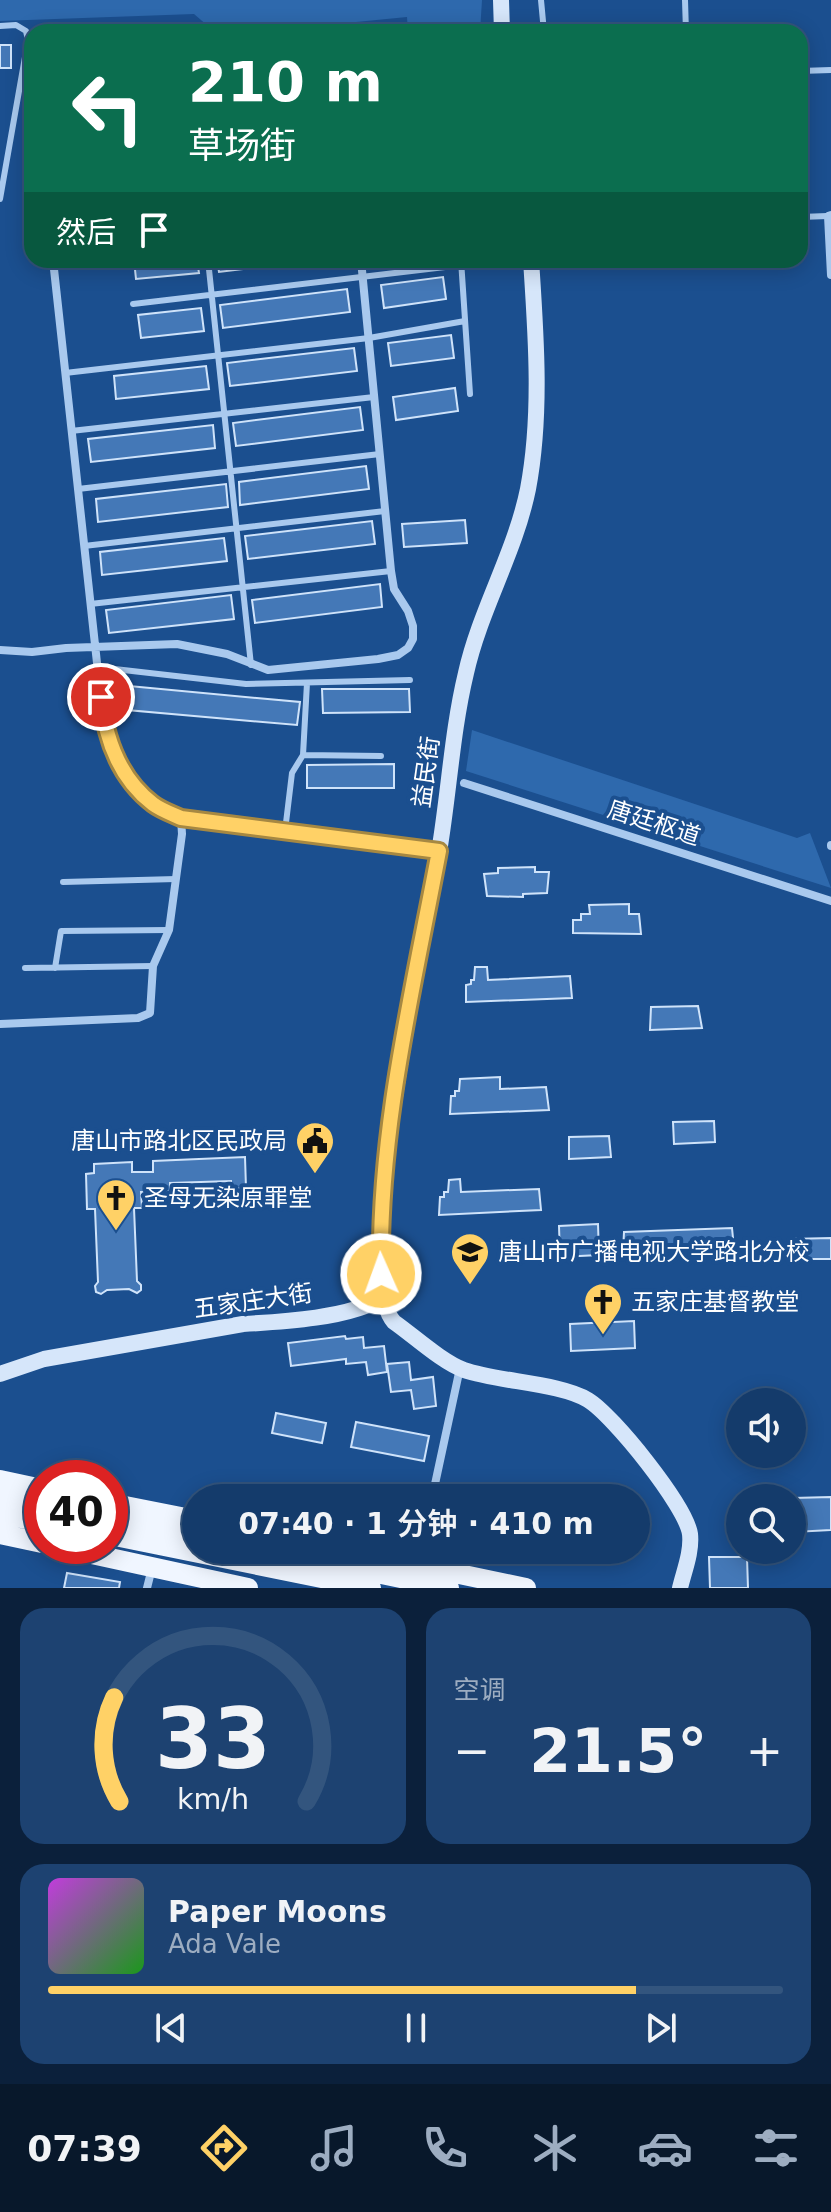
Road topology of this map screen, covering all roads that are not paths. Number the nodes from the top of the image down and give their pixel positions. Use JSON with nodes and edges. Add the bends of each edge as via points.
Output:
{"nodes":[{"id":1,"x":501,"y":0,"type":"edge"},
{"id":2,"x":541,"y":0,"type":"edge"},
{"id":3,"x":685,"y":0,"type":"edge"},
{"id":4,"x":502,"y":24,"type":"edge"},
{"id":5,"x":543,"y":24,"type":"edge"},
{"id":6,"x":686,"y":24,"type":"edge"},
{"id":7,"x":0,"y":26,"type":"edge"},
{"id":8,"x":24,"y":30,"type":"edge"},
{"id":9,"x":24,"y":63,"type":"edge"},
{"id":10,"x":831,"y":70,"type":"edge"},
{"id":11,"x":808,"y":71,"type":"edge"},
{"id":12,"x":0,"y":199,"type":"edge"},
{"id":13,"x":829,"y":216,"type":"edge"},
{"id":14,"x":808,"y":217,"type":"edge"},
{"id":15,"x":54,"y":268,"type":"edge"},
{"id":16,"x":209,"y":268,"type":"edge"},
{"id":17,"x":362,"y":268,"type":"edge"},
{"id":18,"x":425,"y":268,"type":"edge"},
{"id":19,"x":462,"y":268,"type":"edge"},
{"id":20,"x":531,"y":268,"type":"edge"},
{"id":21,"x":831,"y":275,"type":"edge"},
{"id":22,"x":363,"y":278,"type":"junction"},
{"id":23,"x":212,"y":295,"type":"junction"},
{"id":24,"x":133,"y":304,"type":"dead end"},
{"id":25,"x":465,"y":321,"type":"junction"},
{"id":26,"x":369,"y":338,"type":"junction"},
{"id":27,"x":218,"y":356,"type":"junction"},
{"id":28,"x":65,"y":373,"type":"junction"},
{"id":29,"x":470,"y":394,"type":"dead end"},
{"id":30,"x":374,"y":397,"type":"junction"},
{"id":31,"x":225,"y":414,"type":"junction"},
{"id":32,"x":71,"y":431,"type":"junction"},
{"id":33,"x":380,"y":454,"type":"junction"},
{"id":34,"x":231,"y":471,"type":"junction"},
{"id":35,"x":78,"y":489,"type":"junction"},
{"id":36,"x":385,"y":511,"type":"junction"},
{"id":37,"x":237,"y":528,"type":"junction"},
{"id":38,"x":84,"y":546,"type":"junction"},
{"id":39,"x":391,"y":571,"type":"junction"},
{"id":40,"x":243,"y":588,"type":"junction"},
{"id":41,"x":90,"y":604,"type":"junction"},
{"id":42,"x":95,"y":648,"type":"junction"},
{"id":43,"x":0,"y":650,"type":"edge"},
{"id":44,"x":251,"y":665,"type":"junction"},
{"id":45,"x":97,"y":667,"type":"junction"},
{"id":46,"x":410,"y":680,"type":"dead end"},
{"id":47,"x":307,"y":683,"type":"junction"},
{"id":48,"x":303,"y":755,"type":"junction"},
{"id":49,"x":381,"y":756,"type":"dead end"},
{"id":50,"x":464,"y":783,"type":"dead end"},
{"id":51,"x":181,"y":818,"type":"junction"},
{"id":52,"x":285,"y":831,"type":"junction"},
{"id":53,"x":439,"y":851,"type":"junction"},
{"id":54,"x":176,"y":879,"type":"junction"},
{"id":55,"x":63,"y":882,"type":"dead end"},
{"id":56,"x":831,"y":901,"type":"edge"},
{"id":57,"x":169,"y":930,"type":"junction"},
{"id":58,"x":153,"y":966,"type":"junction"},
{"id":59,"x":25,"y":968,"type":"dead end"},
{"id":60,"x":55,"y":968,"type":"junction"},
{"id":61,"x":0,"y":1024,"type":"edge"},
{"id":62,"x":382,"y":1297,"type":"junction"},
{"id":63,"x":460,"y":1368,"type":"junction"},
{"id":64,"x":0,"y":1374,"type":"edge"},
{"id":65,"x":0,"y":1480,"type":"edge"},
{"id":66,"x":435,"y":1484,"type":"edge"},
{"id":67,"x":24,"y":1485,"type":"edge"},
{"id":68,"x":0,"y":1496,"type":"edge"},
{"id":69,"x":24,"y":1501,"type":"edge"},
{"id":70,"x":128,"y":1507,"type":"edge"},
{"id":71,"x":0,"y":1514,"type":"edge"},
{"id":72,"x":182,"y":1517,"type":"edge"},
{"id":73,"x":24,"y":1519,"type":"edge"},
{"id":74,"x":128,"y":1523,"type":"edge"},
{"id":75,"x":182,"y":1533,"type":"edge"},
{"id":76,"x":0,"y":1534,"type":"edge"},
{"id":77,"x":24,"y":1539,"type":"edge"},
{"id":78,"x":128,"y":1539,"type":"edge"},
{"id":79,"x":128,"y":1562,"type":"edge"},
{"id":80,"x":333,"y":1564,"type":"edge"},
{"id":81,"x":443,"y":1564,"type":"edge"},
{"id":82,"x":152,"y":1567,"type":"junction"},
{"id":83,"x":147,"y":1588,"type":"edge"},
{"id":84,"x":248,"y":1588,"type":"edge"},
{"id":85,"x":371,"y":1588,"type":"edge"},
{"id":86,"x":449,"y":1588,"type":"edge"},
{"id":87,"x":526,"y":1588,"type":"edge"},
{"id":88,"x":680,"y":1588,"type":"edge"}],
"edges":[{"from":1,"to":4,"type":"street"},
{"from":2,"to":5,"type":"lane"},
{"from":3,"to":6,"type":"lane"},
{"from":7,"to":8,"type":"lane"},
{"from":9,"to":12,"type":"lane"},
{"from":10,"to":11,"type":"lane"},
{"from":13,"to":14,"type":"lane"},
{"from":13,"to":21,"type":"street"},
{"from":15,"to":28,"type":"street"},
{"from":16,"to":23,"type":"lane"},
{"from":17,"to":22,"type":"street"},
{"from":18,"to":22,"type":"lane"},
{"from":19,"to":25,"type":"lane"},
{"from":20,"to":53,"type":"street","name":"益民街","via":[[536,367],[528,491],[466,671]]},
{"from":22,"to":23,"type":"lane"},
{"from":22,"to":26,"type":"street"},
{"from":23,"to":24,"type":"lane"},
{"from":23,"to":27,"type":"lane"},
{"from":25,"to":26,"type":"lane"},
{"from":25,"to":29,"type":"lane"},
{"from":26,"to":27,"type":"lane"},
{"from":26,"to":30,"type":"street"},
{"from":27,"to":28,"type":"lane"},
{"from":27,"to":31,"type":"lane"},
{"from":28,"to":32,"type":"street"},
{"from":30,"to":31,"type":"lane"},
{"from":30,"to":33,"type":"street"},
{"from":31,"to":32,"type":"lane"},
{"from":31,"to":34,"type":"lane"},
{"from":32,"to":35,"type":"street"},
{"from":33,"to":34,"type":"lane"},
{"from":33,"to":36,"type":"street"},
{"from":34,"to":35,"type":"lane"},
{"from":34,"to":37,"type":"lane"},
{"from":35,"to":38,"type":"street"},
{"from":36,"to":37,"type":"lane"},
{"from":36,"to":39,"type":"street"},
{"from":37,"to":38,"type":"lane"},
{"from":37,"to":40,"type":"lane"},
{"from":38,"to":41,"type":"street"},
{"from":39,"to":40,"type":"lane"},
{"from":39,"to":44,"type":"street","via":[[413,626],[413,639],[398,655],[268,670]]},
{"from":40,"to":41,"type":"lane"},
{"from":40,"to":44,"type":"lane"},
{"from":41,"to":42,"type":"street"},
{"from":42,"to":43,"type":"street"},
{"from":42,"to":44,"type":"street","via":[[177,644],[227,654]]},
{"from":42,"to":45,"type":"street"},
{"from":45,"to":47,"type":"lane","via":[[246,684]]},
{"from":45,"to":51,"type":"street","via":[[104,727],[114,756],[153,804]]},
{"from":46,"to":47,"type":"lane"},
{"from":47,"to":48,"type":"lane"},
{"from":48,"to":49,"type":"lane"},
{"from":48,"to":52,"type":"lane","via":[[292,773]]},
{"from":50,"to":56,"type":"street","name":"唐廷枢道"},
{"from":51,"to":52,"type":"street"},
{"from":51,"to":54,"type":"street"},
{"from":52,"to":53,"type":"street"},
{"from":53,"to":62,"type":"street","name":"益民街","via":[[383,1187]]},
{"from":54,"to":55,"type":"lane"},
{"from":54,"to":57,"type":"street"},
{"from":57,"to":58,"type":"street"},
{"from":57,"to":60,"type":"lane","via":[[61,931]]},
{"from":58,"to":60,"type":"lane"},
{"from":58,"to":61,"type":"street","via":[[150,1013],[138,1018]]},
{"from":59,"to":60,"type":"lane"},
{"from":62,"to":63,"type":"street","via":[[394,1322]]},
{"from":62,"to":64,"type":"street","name":"五家庄大街","via":[[357,1309],[44,1359]]},
{"from":63,"to":66,"type":"street"},
{"from":63,"to":88,"type":"street","via":[[571,1392],[599,1408],[687,1521],[690,1546]]},
{"from":65,"to":67,"type":"main road"},
{"from":68,"to":69,"type":"main road"},
{"from":70,"to":72,"type":"main road"},
{"from":71,"to":73,"type":"main road"},
{"from":74,"to":75,"type":"main road"},
{"from":76,"to":77,"type":"main road"},
{"from":78,"to":85,"type":"main road"},
{"from":79,"to":82,"type":"main road"},
{"from":80,"to":86,"type":"main road"},
{"from":81,"to":87,"type":"main road"},
{"from":82,"to":83,"type":"street"},
{"from":82,"to":84,"type":"main road"}]}
